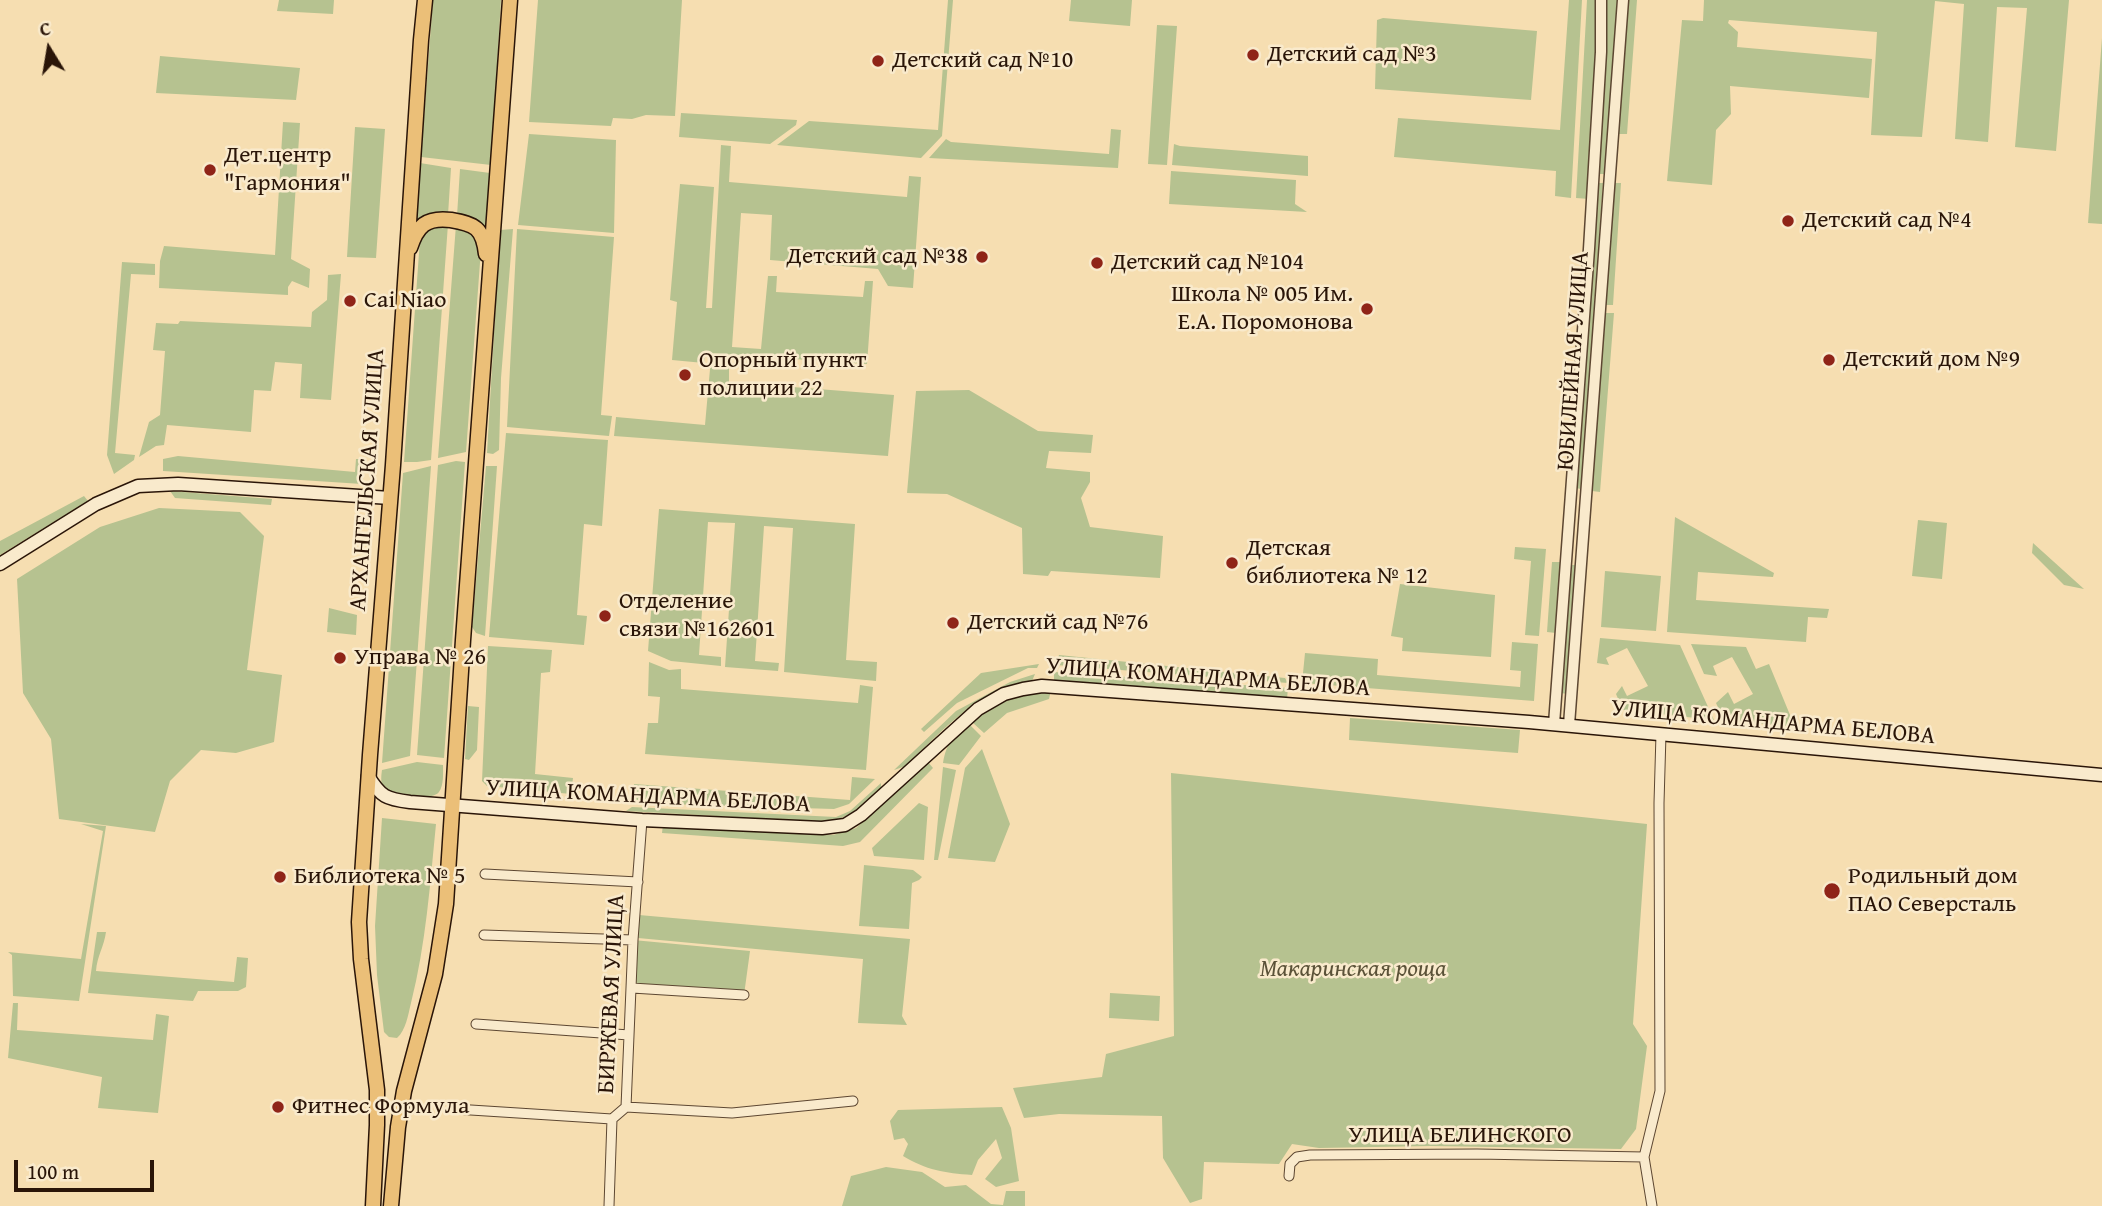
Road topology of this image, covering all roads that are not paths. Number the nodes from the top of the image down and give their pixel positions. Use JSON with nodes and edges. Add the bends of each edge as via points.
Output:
{"nodes":[{"id":1,"x":425,"y":0,"type":"edge"},
{"id":2,"x":510,"y":0,"type":"edge"},
{"id":3,"x":1601,"y":0,"type":"edge"},
{"id":4,"x":1623,"y":0,"type":"edge"},
{"id":5,"x":1594,"y":178,"type":"junction"},
{"id":6,"x":1608,"y":179,"type":"junction"},
{"id":7,"x":405,"y":264,"type":"junction"},
{"id":8,"x":489,"y":276,"type":"junction"},
{"id":9,"x":1571,"y":494,"type":"junction"},
{"id":10,"x":1586,"y":495,"type":"junction"},
{"id":11,"x":390,"y":498,"type":"junction"},
{"id":12,"x":0,"y":564,"type":"edge"},
{"id":13,"x":1554,"y":724,"type":"junction"},
{"id":14,"x":1569,"y":725,"type":"junction"},
{"id":15,"x":1661,"y":734,"type":"junction"},
{"id":16,"x":2102,"y":775,"type":"edge"},
{"id":17,"x":368,"y":776,"type":"junction"},
{"id":18,"x":453,"y":806,"type":"junction"},
{"id":19,"x":642,"y":820,"type":"junction"},
{"id":20,"x":485,"y":874,"type":"dead end"},
{"id":21,"x":638,"y":882,"type":"junction"},
{"id":22,"x":484,"y":935,"type":"dead end"},
{"id":23,"x":633,"y":940,"type":"junction"},
{"id":24,"x":632,"y":988,"type":"junction"},
{"id":25,"x":744,"y":995,"type":"dead end"},
{"id":26,"x":476,"y":1024,"type":"dead end"},
{"id":27,"x":629,"y":1035,"type":"junction"},
{"id":28,"x":853,"y":1101,"type":"dead end"},
{"id":29,"x":626,"y":1107,"type":"junction"},
{"id":30,"x":455,"y":1109,"type":"dead end"},
{"id":31,"x":612,"y":1119,"type":"junction"},
{"id":32,"x":1644,"y":1157,"type":"junction"},
{"id":33,"x":1289,"y":1175,"type":"dead end"},
{"id":34,"x":373,"y":1206,"type":"edge"},
{"id":35,"x":391,"y":1206,"type":"edge"},
{"id":36,"x":609,"y":1206,"type":"edge"},
{"id":37,"x":1652,"y":1206,"type":"edge"}],
"edges":[{"from":1,"to":7,"type":"main road","name":"АРХАНГЕЛЬСКАЯ УЛИЦА"},
{"from":2,"to":8,"type":"main road"},
{"from":3,"to":5,"type":"street","name":"ЮБИЛЕЙНАЯ УЛИЦА"},
{"from":4,"to":6,"type":"street","name":"ЮБИЛЕЙНАЯ УЛИЦА"},
{"from":5,"to":6,"type":"street"},
{"from":5,"to":9,"type":"street","name":"ЮБИЛЕЙНАЯ УЛИЦА"},
{"from":6,"to":10,"type":"street","name":"ЮБИЛЕЙНАЯ УЛИЦА"},
{"from":7,"to":8,"type":"main road","via":[[421,226],[440,219],[466,222],[485,240]]},
{"from":7,"to":11,"type":"main road","name":"АРХАНГЕЛЬСКАЯ УЛИЦА"},
{"from":8,"to":18,"type":"main road"},
{"from":9,"to":10,"type":"street"},
{"from":9,"to":13,"type":"street","name":"ЮБИЛЕЙНАЯ УЛИЦА"},
{"from":10,"to":14,"type":"street","name":"ЮБИЛЕЙНАЯ УЛИЦА"},
{"from":11,"to":12,"type":"main road","via":[[178,484],[138,486],[96,504]]},
{"from":11,"to":17,"type":"main road","name":"АРХАНГЕЛЬСКАЯ УЛИЦА"},
{"from":13,"to":14,"type":"main road","name":"УЛИЦА КОМАНДАРМА БЕЛОВА"},
{"from":13,"to":19,"type":"main road","name":"УЛИЦА КОМАНДАРМА БЕЛОВА","via":[[1042,686],[1004,694],[978,709],[845,825],[822,828]]},
{"from":14,"to":15,"type":"main road","name":"УЛИЦА КОМАНДАРМА БЕЛОВА"},
{"from":15,"to":16,"type":"main road","name":"УЛИЦА КОМАНДАРМА БЕЛОВА"},
{"from":15,"to":32,"type":"street","via":[[1660,1091]]},
{"from":17,"to":18,"type":"main road","name":"УЛИЦА КОМАНДАРМА БЕЛОВА","via":[[383,796],[392,800]]},
{"from":17,"to":34,"type":"main road","name":"АРХАНГЕЛЬСКАЯ УЛИЦА","via":[[359,922],[377,1090]]},
{"from":18,"to":19,"type":"main road","name":"УЛИЦА КОМАНДАРМА БЕЛОВА"},
{"from":18,"to":35,"type":"main road","via":[[442,939],[404,1091]]},
{"from":19,"to":21,"type":"street","name":"БИРЖЕВАЯ УЛИЦА"},
{"from":20,"to":21,"type":"street"},
{"from":21,"to":23,"type":"street","name":"БИРЖЕВАЯ УЛИЦА"},
{"from":22,"to":23,"type":"street"},
{"from":23,"to":24,"type":"street","name":"БИРЖЕВАЯ УЛИЦА"},
{"from":24,"to":25,"type":"street"},
{"from":24,"to":27,"type":"street","name":"БИРЖЕВАЯ УЛИЦА"},
{"from":26,"to":27,"type":"street"},
{"from":27,"to":29,"type":"street","name":"БИРЖЕВАЯ УЛИЦА"},
{"from":28,"to":29,"type":"street","via":[[732,1113]]},
{"from":29,"to":31,"type":"street","name":"БИРЖЕВАЯ УЛИЦА"},
{"from":30,"to":31,"type":"street"},
{"from":31,"to":36,"type":"street","name":"БИРЖЕВАЯ УЛИЦА"},
{"from":32,"to":33,"type":"street","name":"УЛИЦА БЕЛИНСКОГО","via":[[1310,1155],[1297,1157],[1290,1164]]},
{"from":32,"to":37,"type":"street"}]}
